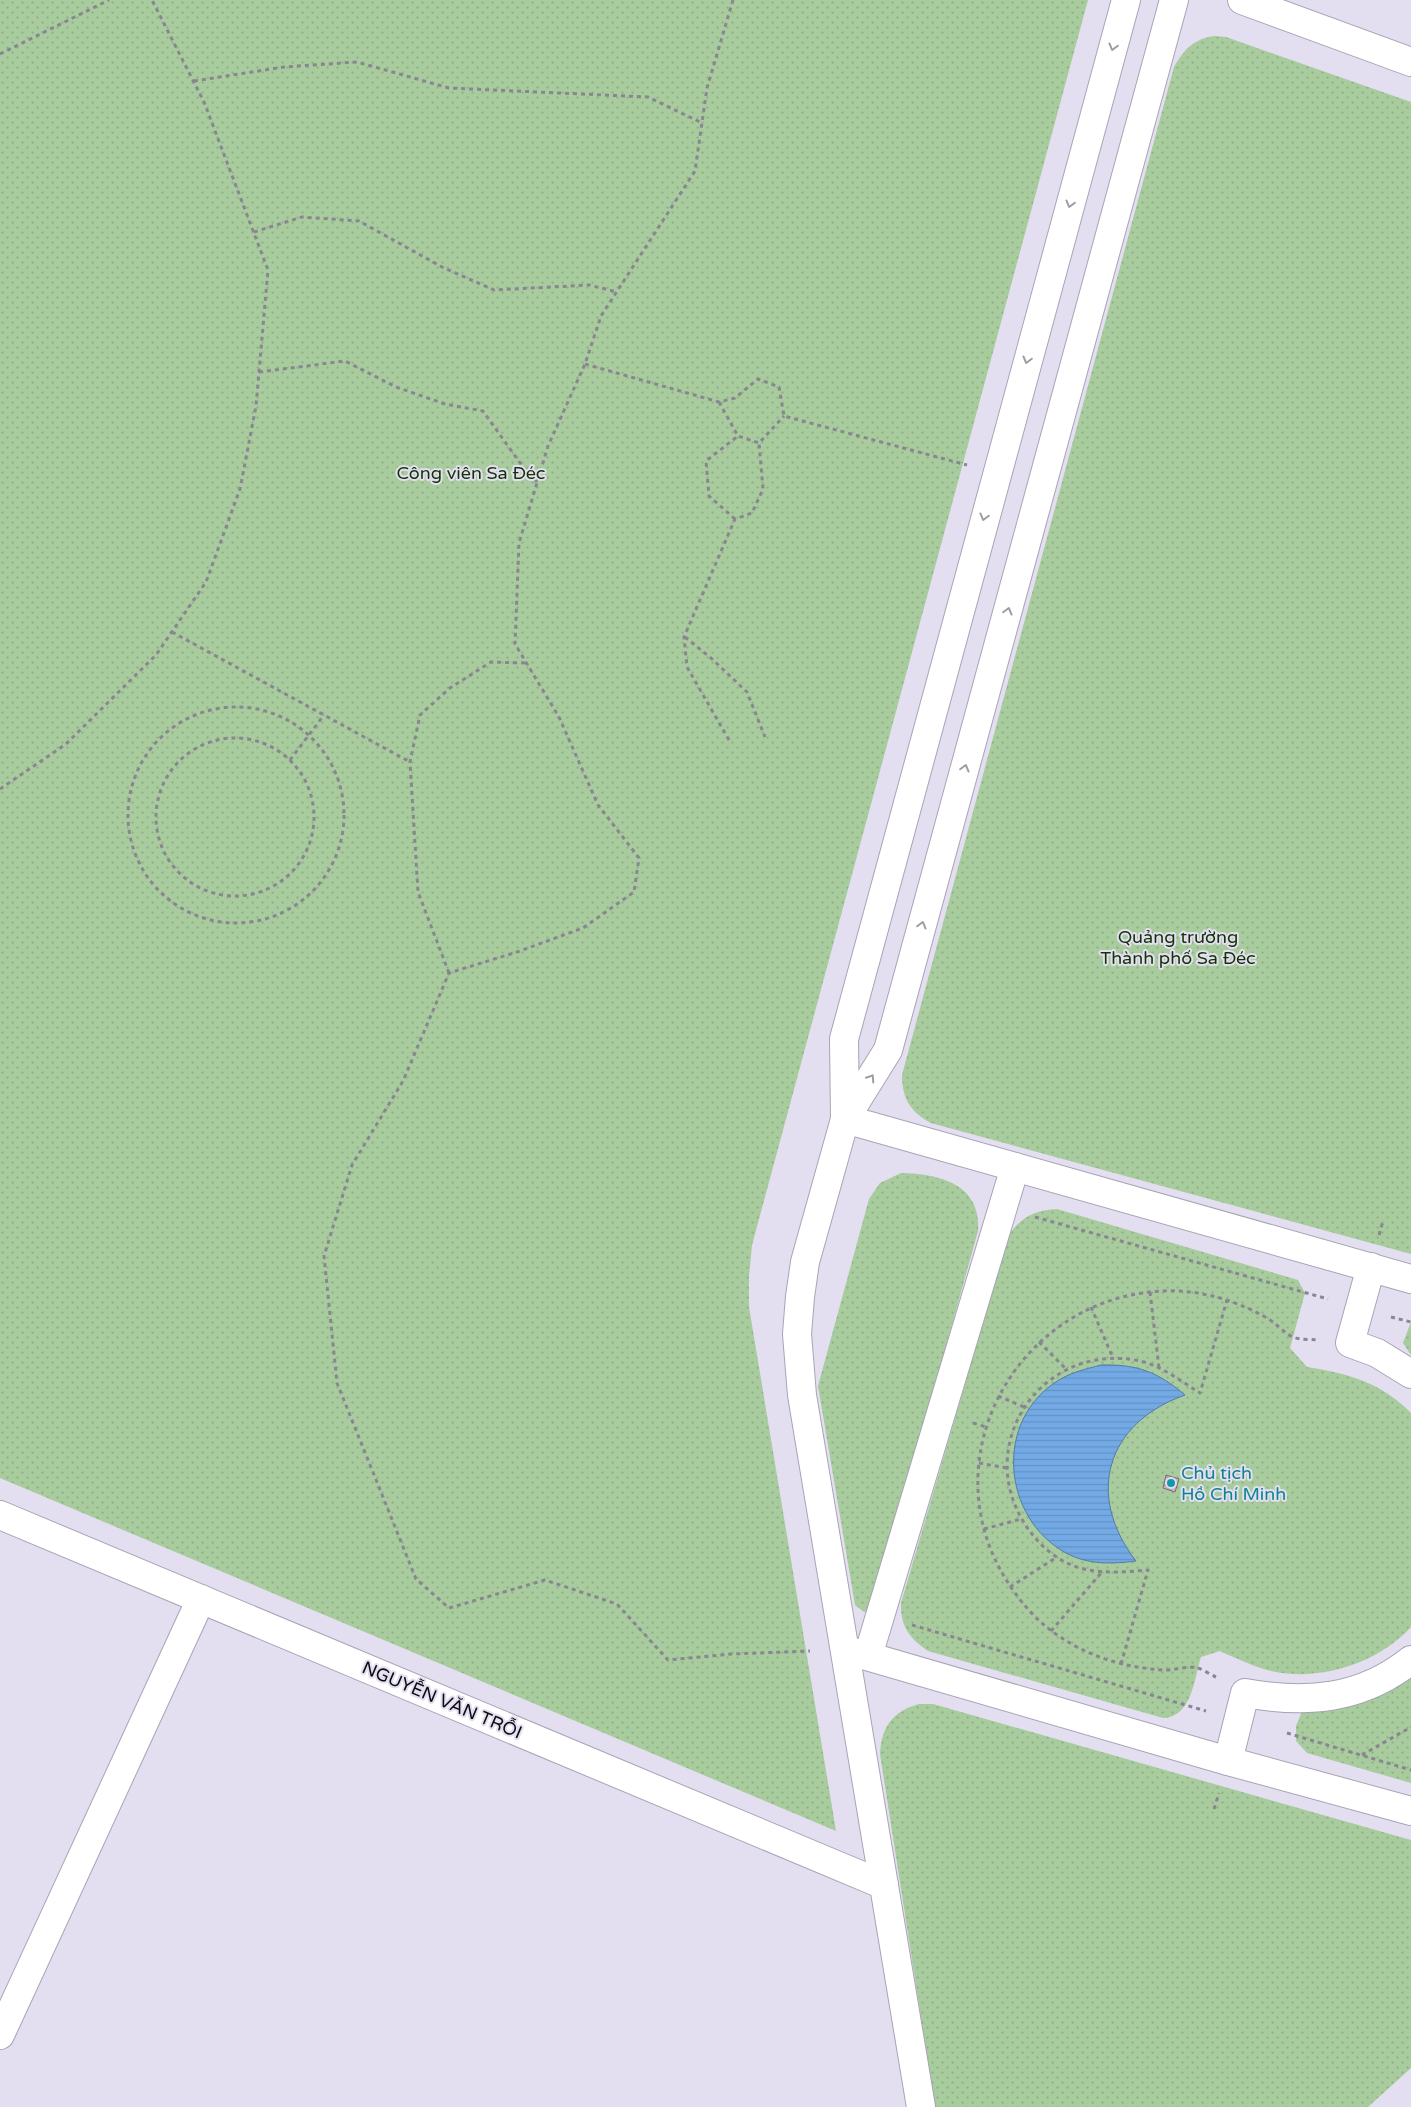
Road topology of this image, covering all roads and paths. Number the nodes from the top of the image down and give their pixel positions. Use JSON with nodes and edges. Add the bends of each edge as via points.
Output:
{"nodes":[{"id":1,"x":109,"y":0,"type":"edge"},
{"id":2,"x":152,"y":0,"type":"edge"},
{"id":3,"x":733,"y":0,"type":"edge"},
{"id":4,"x":1126,"y":0,"type":"edge"},
{"id":5,"x":1174,"y":0,"type":"edge"},
{"id":6,"x":1242,"y":0,"type":"edge"},
{"id":7,"x":0,"y":54,"type":"edge"},
{"id":8,"x":1411,"y":62,"type":"edge"},
{"id":9,"x":194,"y":81,"type":"junction"},
{"id":10,"x":702,"y":123,"type":"junction"},
{"id":11,"x":254,"y":232,"type":"junction"},
{"id":12,"x":616,"y":292,"type":"junction"},
{"id":13,"x":585,"y":364,"type":"junction"},
{"id":14,"x":259,"y":372,"type":"junction"},
{"id":15,"x":718,"y":402,"type":"junction"},
{"id":16,"x":784,"y":416,"type":"junction"},
{"id":17,"x":738,"y":436,"type":"junction"},
{"id":18,"x":759,"y":443,"type":"junction"},
{"id":19,"x":996,"y":473,"type":"junction"},
{"id":20,"x":537,"y":482,"type":"junction"},
{"id":21,"x":735,"y":520,"type":"junction"},
{"id":22,"x":172,"y":632,"type":"junction"},
{"id":23,"x":684,"y":637,"type":"junction"},
{"id":24,"x":526,"y":663,"type":"junction"},
{"id":25,"x":324,"y":715,"type":"junction"},
{"id":26,"x":308,"y":735,"type":"junction"},
{"id":27,"x":764,"y":737,"type":"dead end"},
{"id":28,"x":729,"y":740,"type":"dead end"},
{"id":29,"x":290,"y":760,"type":"junction"},
{"id":30,"x":410,"y":762,"type":"junction"},
{"id":31,"x":0,"y":790,"type":"edge"},
{"id":32,"x":449,"y":973,"type":"junction"},
{"id":33,"x":844,"y":1119,"type":"junction"},
{"id":34,"x":1015,"y":1167,"type":"junction"},
{"id":35,"x":1002,"y":1208,"type":"junction"},
{"id":36,"x":1370,"y":1267,"type":"junction"},
{"id":37,"x":1411,"y":1279,"type":"edge"},
{"id":38,"x":1150,"y":1292,"type":"junction"},
{"id":39,"x":1227,"y":1300,"type":"junction"},
{"id":40,"x":1091,"y":1307,"type":"junction"},
{"id":41,"x":1360,"y":1308,"type":"junction"},
{"id":42,"x":1411,"y":1322,"type":"edge"},
{"id":43,"x":1039,"y":1342,"type":"junction"},
{"id":44,"x":1350,"y":1343,"type":"junction"},
{"id":45,"x":1114,"y":1358,"type":"junction"},
{"id":46,"x":1159,"y":1368,"type":"junction"},
{"id":47,"x":1067,"y":1370,"type":"junction"},
{"id":48,"x":1411,"y":1374,"type":"edge"},
{"id":49,"x":998,"y":1396,"type":"junction"},
{"id":50,"x":1024,"y":1408,"type":"junction"},
{"id":51,"x":979,"y":1463,"type":"junction"},
{"id":52,"x":1007,"y":1468,"type":"junction"},
{"id":53,"x":0,"y":1516,"type":"edge"},
{"id":54,"x":1021,"y":1519,"type":"junction"},
{"id":55,"x":984,"y":1529,"type":"junction"},
{"id":56,"x":1057,"y":1558,"type":"junction"},
{"id":57,"x":1102,"y":1572,"type":"junction"},
{"id":58,"x":1010,"y":1587,"type":"junction"},
{"id":59,"x":201,"y":1599,"type":"junction"},
{"id":60,"x":880,"y":1616,"type":"junction"},
{"id":61,"x":1051,"y":1631,"type":"junction"},
{"id":62,"x":857,"y":1653,"type":"junction"},
{"id":63,"x":1411,"y":1660,"type":"edge"},
{"id":64,"x":1121,"y":1664,"type":"junction"},
{"id":65,"x":1246,"y":1693,"type":"junction"},
{"id":66,"x":1238,"y":1720,"type":"junction"},
{"id":67,"x":1411,"y":1728,"type":"edge"},
{"id":68,"x":1361,"y":1755,"type":"junction"},
{"id":69,"x":1228,"y":1761,"type":"junction"},
{"id":70,"x":1411,"y":1770,"type":"edge"},
{"id":71,"x":1411,"y":1811,"type":"edge"},
{"id":72,"x":884,"y":1885,"type":"junction"},
{"id":73,"x":0,"y":2035,"type":"edge"},
{"id":74,"x":921,"y":2107,"type":"edge"}],
"edges":[{"from":1,"to":7,"type":"path"},
{"from":2,"to":9,"type":"path"},
{"from":3,"to":10,"type":"path","via":[[706,88]]},
{"from":4,"to":19,"type":"street","one_way":true},
{"from":33,"to":5,"type":"street","one_way":true,"via":[[888,1050]]},
{"from":6,"to":8,"type":"street"},
{"from":9,"to":10,"type":"path","via":[[284,66],[357,62],[449,88],[648,97]]},
{"from":9,"to":11,"type":"path"},
{"from":10,"to":12,"type":"path","via":[[695,171]]},
{"from":11,"to":12,"type":"path","via":[[302,216],[359,221],[442,267],[494,290],[589,285]]},
{"from":11,"to":14,"type":"path","via":[[268,270]]},
{"from":12,"to":13,"type":"path","via":[[601,316]]},
{"from":13,"to":15,"type":"path"},
{"from":13,"to":20,"type":"path","via":[[548,446]]},
{"from":14,"to":20,"type":"path","via":[[344,361],[396,387],[445,404],[483,411]]},
{"from":14,"to":22,"type":"path","via":[[240,489],[206,582]]},
{"from":15,"to":16,"type":"path","via":[[735,398],[758,379],[779,387]]},
{"from":15,"to":17,"type":"path"},
{"from":16,"to":18,"type":"path"},
{"from":16,"to":19,"type":"path"},
{"from":17,"to":18,"type":"path"},
{"from":17,"to":21,"type":"path","via":[[706,461],[710,496]]},
{"from":18,"to":21,"type":"path","via":[[763,488],[752,513]]},
{"from":19,"to":33,"type":"street","one_way":true,"via":[[844,1039]]},
{"from":20,"to":24,"type":"path","via":[[519,543],[515,644]]},
{"from":21,"to":23,"type":"path"},
{"from":22,"to":25,"type":"path"},
{"from":22,"to":31,"type":"path","via":[[156,655],[66,744]]},
{"from":23,"to":27,"type":"path","via":[[748,692]]},
{"from":23,"to":28,"type":"path","via":[[686,667]]},
{"from":24,"to":30,"type":"path","via":[[491,662],[450,688],[420,714]]},
{"from":24,"to":32,"type":"path","via":[[559,717],[598,805],[640,858],[634,892],[583,928]]},
{"from":25,"to":26,"type":"path"},
{"from":25,"to":30,"type":"path"},
{"from":26,"to":26,"type":"path","via":[[291,720],[255,708],[217,708],[182,721],[153,745],[134,778],[127,815],[134,852],[152,884],[181,909],[216,922],[253,922],[289,910],[315,889],[334,862],[344,832],[344,798],[334,768],[316,741]]},
{"from":26,"to":29,"type":"path"},
{"from":29,"to":29,"type":"path","via":[[269,746],[245,738],[219,740],[195,749],[175,765],[161,787],[155,812],[158,838],[168,861],[185,880],[208,893],[235,897],[262,892],[285,879],[303,859],[312,834],[314,808],[306,781]]},
{"from":30,"to":32,"type":"path","via":[[418,892]]},
{"from":32,"to":62,"type":"path","via":[[403,1081],[352,1165],[324,1256],[337,1383],[416,1579],[449,1608],[544,1580],[617,1604],[668,1660],[731,1654]]},
{"from":33,"to":34,"type":"street"},
{"from":33,"to":62,"type":"street","via":[[805,1262],[797,1334],[802,1395]]},
{"from":34,"to":35,"type":"street"},
{"from":34,"to":36,"type":"street"},
{"from":35,"to":41,"type":"path"},
{"from":35,"to":60,"type":"street"},
{"from":36,"to":37,"type":"street"},
{"from":36,"to":41,"type":"street"},
{"from":38,"to":39,"type":"path","via":[[1186,1292]]},
{"from":38,"to":40,"type":"path","via":[[1115,1298]]},
{"from":38,"to":46,"type":"path"},
{"from":39,"to":44,"type":"path","via":[[1268,1319],[1294,1338]]},
{"from":39,"to":46,"type":"path","via":[[1200,1393]]},
{"from":40,"to":43,"type":"path","via":[[1058,1326]]},
{"from":40,"to":45,"type":"path"},
{"from":41,"to":42,"type":"path"},
{"from":41,"to":44,"type":"street"},
{"from":43,"to":47,"type":"path"},
{"from":43,"to":49,"type":"path","via":[[1013,1371]]},
{"from":44,"to":48,"type":"street","via":[[1377,1353]]},
{"from":45,"to":46,"type":"path","via":[[1141,1361]]},
{"from":45,"to":47,"type":"path","via":[[1095,1360]]},
{"from":47,"to":50,"type":"path","via":[[1035,1393]]},
{"from":49,"to":50,"type":"path"},
{"from":49,"to":51,"type":"path","via":[[986,1427]]},
{"from":50,"to":52,"type":"path","via":[[1012,1432]]},
{"from":51,"to":52,"type":"path"},
{"from":51,"to":55,"type":"path","via":[[977,1490]]},
{"from":52,"to":54,"type":"path","via":[[1012,1503]]},
{"from":53,"to":59,"type":"street","name":"NGUYỄN VĂN TRỖI"},
{"from":54,"to":55,"type":"path"},
{"from":54,"to":56,"type":"path","via":[[1038,1542]]},
{"from":55,"to":58,"type":"path","via":[[991,1553]]},
{"from":56,"to":57,"type":"path"},
{"from":56,"to":58,"type":"path"},
{"from":57,"to":61,"type":"path"},
{"from":57,"to":64,"type":"path","via":[[1148,1570]]},
{"from":58,"to":61,"type":"path"},
{"from":59,"to":72,"type":"street","name":"NGUYỄN VĂN TRỖI"},
{"from":59,"to":73,"type":"street"},
{"from":60,"to":62,"type":"street"},
{"from":60,"to":66,"type":"path"},
{"from":61,"to":64,"type":"path","via":[[1103,1660]]},
{"from":62,"to":69,"type":"street"},
{"from":62,"to":72,"type":"street"},
{"from":63,"to":65,"type":"street","via":[[1371,1685],[1341,1694],[1310,1700]]},
{"from":64,"to":65,"type":"path","via":[[1166,1670],[1198,1668]]},
{"from":65,"to":66,"type":"street"},
{"from":66,"to":68,"type":"path"},
{"from":66,"to":69,"type":"street"},
{"from":67,"to":68,"type":"path"},
{"from":68,"to":70,"type":"path"},
{"from":69,"to":71,"type":"street"},
{"from":72,"to":74,"type":"street"}]}
